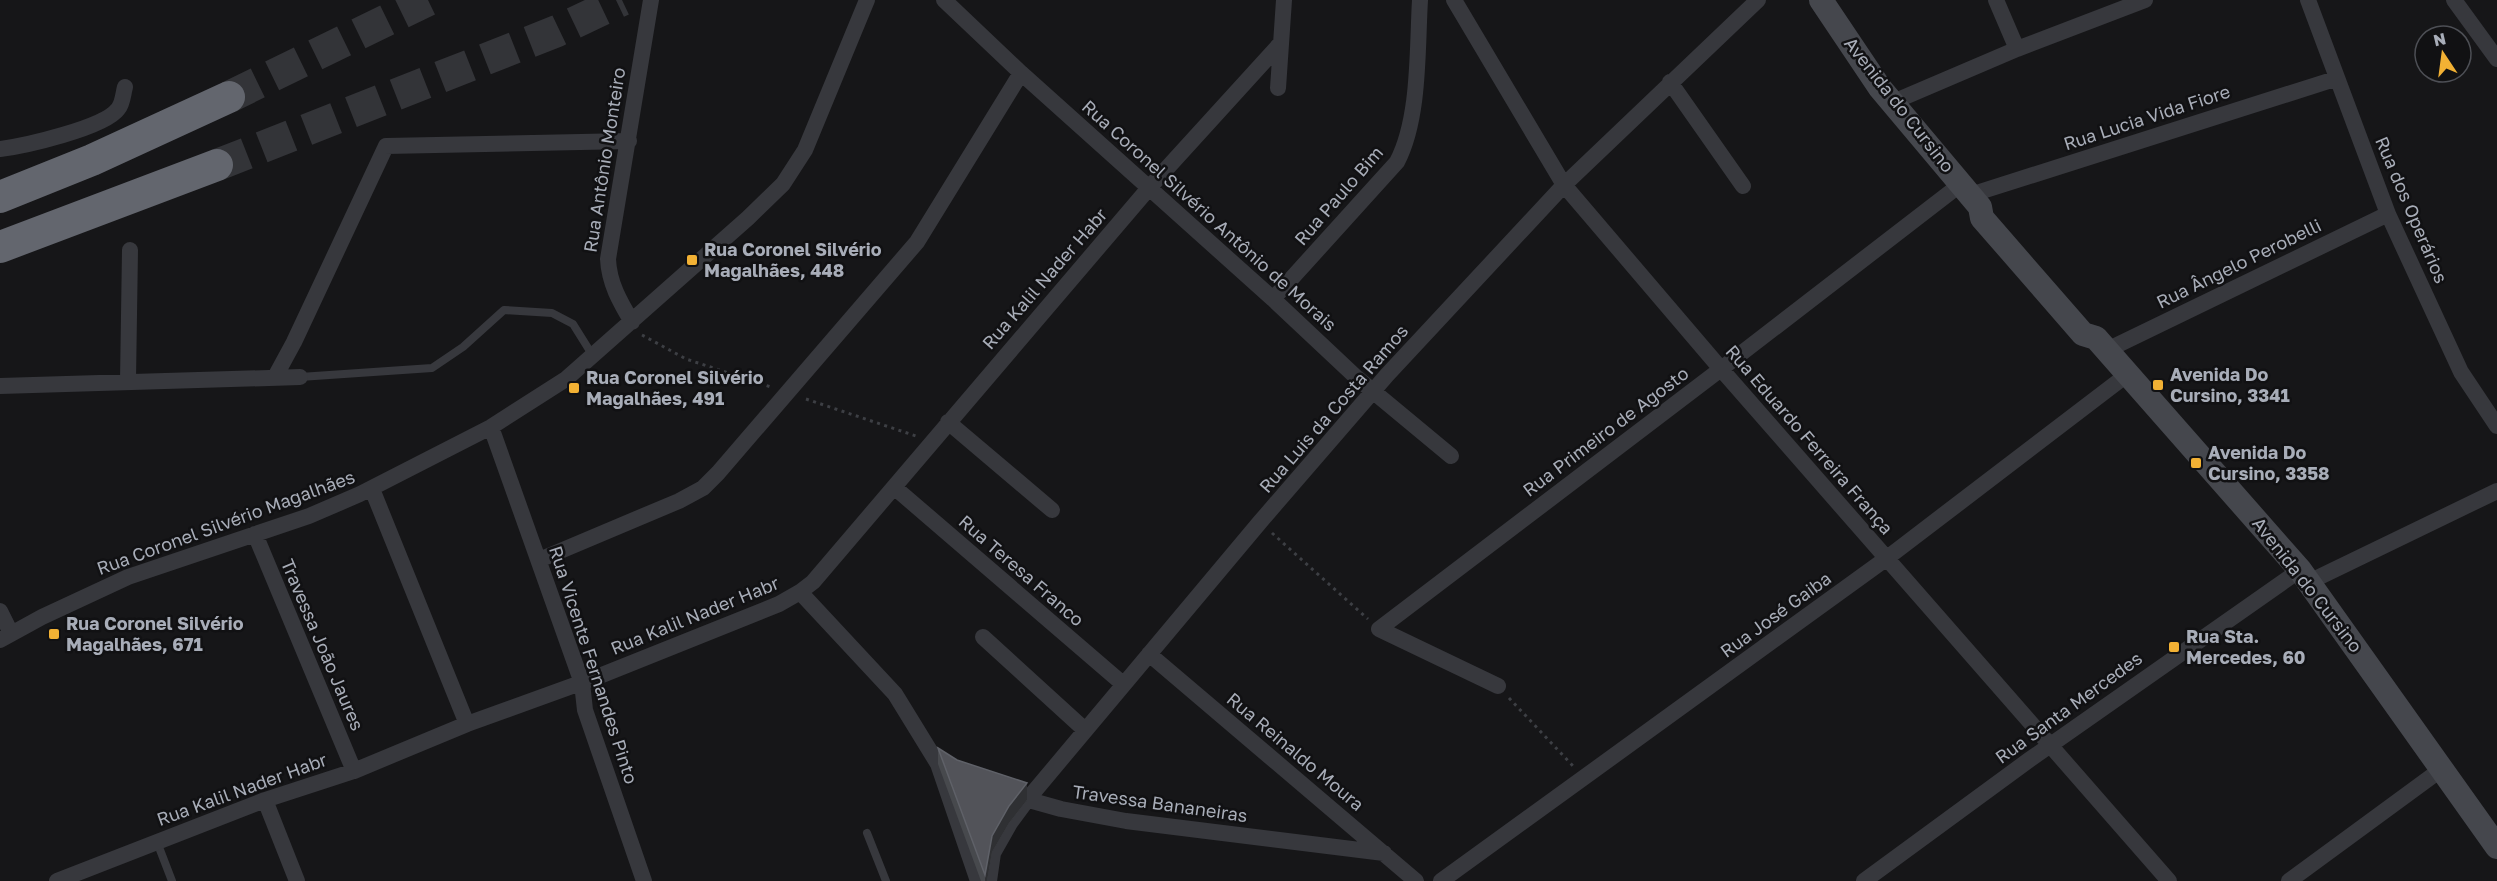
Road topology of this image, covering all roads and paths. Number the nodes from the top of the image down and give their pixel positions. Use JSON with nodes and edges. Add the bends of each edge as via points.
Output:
{"nodes":[{"id":1,"x":651,"y":0,"type":"edge"},
{"id":2,"x":867,"y":0,"type":"edge"},
{"id":3,"x":944,"y":0,"type":"edge"},
{"id":4,"x":1284,"y":0,"type":"edge"},
{"id":5,"x":1420,"y":0,"type":"edge"},
{"id":6,"x":1454,"y":0,"type":"edge"},
{"id":7,"x":1758,"y":0,"type":"edge"},
{"id":8,"x":1821,"y":0,"type":"edge"},
{"id":9,"x":1996,"y":0,"type":"edge"},
{"id":10,"x":2145,"y":0,"type":"edge"},
{"id":11,"x":2307,"y":0,"type":"edge"},
{"id":12,"x":2454,"y":0,"type":"edge"},
{"id":13,"x":1280,"y":44,"type":"junction"},
{"id":14,"x":2017,"y":49,"type":"junction"},
{"id":15,"x":2497,"y":59,"type":"edge"},
{"id":16,"x":1022,"y":73,"type":"junction"},
{"id":17,"x":2335,"y":79,"type":"junction"},
{"id":18,"x":1670,"y":82,"type":"junction"},
{"id":19,"x":125,"y":87,"type":"dead end"},
{"id":20,"x":1278,"y":88,"type":"dead end"},
{"id":21,"x":229,"y":97,"type":"tunnel mouth"},
{"id":22,"x":1893,"y":102,"type":"junction"},
{"id":23,"x":629,"y":141,"type":"junction"},
{"id":24,"x":0,"y":149,"type":"edge"},
{"id":25,"x":217,"y":165,"type":"tunnel mouth"},
{"id":26,"x":1564,"y":185,"type":"junction"},
{"id":27,"x":1743,"y":186,"type":"dead end"},
{"id":28,"x":1149,"y":188,"type":"junction"},
{"id":29,"x":1970,"y":195,"type":"junction"},
{"id":30,"x":0,"y":196,"type":"edge"},
{"id":31,"x":2388,"y":214,"type":"junction"},
{"id":32,"x":0,"y":247,"type":"edge"},
{"id":33,"x":130,"y":250,"type":"dead end"},
{"id":34,"x":1273,"y":298,"type":"junction"},
{"id":35,"x":632,"y":322,"type":"junction"},
{"id":36,"x":2102,"y":344,"type":"junction"},
{"id":37,"x":593,"y":356,"type":"junction"},
{"id":38,"x":1721,"y":369,"type":"junction"},
{"id":39,"x":2128,"y":374,"type":"junction"},
{"id":40,"x":275,"y":376,"type":"junction"},
{"id":41,"x":300,"y":376,"type":"joint"},
{"id":42,"x":128,"y":380,"type":"junction"},
{"id":43,"x":0,"y":386,"type":"edge"},
{"id":44,"x":1372,"y":391,"type":"junction"},
{"id":45,"x":788,"y":393,"type":"junction"},
{"id":46,"x":948,"y":422,"type":"junction"},
{"id":47,"x":2497,"y":426,"type":"edge"},
{"id":48,"x":491,"y":428,"type":"junction"},
{"id":49,"x":932,"y":442,"type":"junction"},
{"id":50,"x":1451,"y":456,"type":"dead end"},
{"id":51,"x":894,"y":487,"type":"junction"},
{"id":52,"x":372,"y":489,"type":"junction"},
{"id":53,"x":2497,"y":491,"type":"edge"},
{"id":54,"x":1052,"y":510,"type":"dead end"},
{"id":55,"x":1260,"y":522,"type":"junction"},
{"id":56,"x":255,"y":534,"type":"junction"},
{"id":57,"x":1887,"y":558,"type":"junction"},
{"id":58,"x":539,"y":560,"type":"junction"},
{"id":59,"x":2304,"y":576,"type":"junction"},
{"id":60,"x":800,"y":592,"type":"junction"},
{"id":61,"x":0,"y":611,"type":"edge"},
{"id":62,"x":1379,"y":628,"type":"junction"},
{"id":63,"x":6,"y":637,"type":"edge"},
{"id":64,"x":983,"y":637,"type":"dead end"},
{"id":65,"x":1149,"y":654,"type":"junction"},
{"id":66,"x":582,"y":682,"type":"junction"},
{"id":67,"x":1123,"y":684,"type":"junction"},
{"id":68,"x":1498,"y":686,"type":"joint"},
{"id":69,"x":467,"y":724,"type":"junction"},
{"id":70,"x":1085,"y":730,"type":"junction"},
{"id":71,"x":2050,"y":746,"type":"junction"},
{"id":72,"x":938,"y":764,"type":"junction"},
{"id":73,"x":2443,"y":768,"type":"junction"},
{"id":74,"x":354,"y":771,"type":"junction"},
{"id":75,"x":957,"y":777,"type":"edge"},
{"id":76,"x":1584,"y":777,"type":"junction"},
{"id":77,"x":1002,"y":791,"type":"edge"},
{"id":78,"x":265,"y":800,"type":"junction"},
{"id":79,"x":1027,"y":800,"type":"junction"},
{"id":80,"x":867,"y":833,"type":"dead end"},
{"id":81,"x":157,"y":842,"type":"junction"},
{"id":82,"x":2497,"y":847,"type":"edge"},
{"id":83,"x":1384,"y":854,"type":"junction"},
{"id":84,"x":57,"y":881,"type":"edge"},
{"id":85,"x":172,"y":881,"type":"edge"},
{"id":86,"x":297,"y":881,"type":"edge"},
{"id":87,"x":644,"y":881,"type":"edge"},
{"id":88,"x":886,"y":881,"type":"edge"},
{"id":89,"x":978,"y":881,"type":"edge"},
{"id":90,"x":989,"y":881,"type":"edge"},
{"id":91,"x":1416,"y":881,"type":"edge"},
{"id":92,"x":1441,"y":881,"type":"edge"},
{"id":93,"x":1864,"y":881,"type":"edge"},
{"id":94,"x":2169,"y":881,"type":"edge"},
{"id":95,"x":2289,"y":881,"type":"edge"}],
"edges":[{"from":1,"to":23,"type":"street","name":"Rua Antônio Monteiro"},
{"from":2,"to":35,"type":"street","name":"Rua Coronel Silvério Magalhães","via":[[797,165],[748,218]]},
{"from":3,"to":16,"type":"street","name":"Rua Coronel Silvério Antônio de Morais"},
{"from":4,"to":13,"type":"street"},
{"from":5,"to":34,"type":"street","name":"Rua Paulo Bim","via":[[1406,146],[1397,162]]},
{"from":6,"to":26,"type":"street","name":"Rua Eduardo Ferreira França"},
{"from":7,"to":18,"type":"street","name":"Rua Luis da Costa Ramos"},
{"from":8,"to":22,"type":"main road","name":"Avenida do Cursino"},
{"from":9,"to":14,"type":"street"},
{"from":10,"to":14,"type":"street"},
{"from":11,"to":17,"type":"street","name":"Rua dos Operários"},
{"from":12,"to":15,"type":"street"},
{"from":13,"to":20,"type":"street"},
{"from":13,"to":28,"type":"street","name":"Rua Kalil Nader Habr"},
{"from":14,"to":22,"type":"street"},
{"from":16,"to":28,"type":"street","name":"Rua Coronel Silvério Antônio de Morais"},
{"from":16,"to":45,"type":"street","via":[[917,242]]},
{"from":17,"to":29,"type":"street","name":"Rua Lucia Vida Fiore"},
{"from":17,"to":31,"type":"street","name":"Rua dos Operários"},
{"from":18,"to":26,"type":"street","name":"Rua Luis da Costa Ramos"},
{"from":18,"to":27,"type":"street"},
{"from":19,"to":24,"type":"street","via":[[121,105],[110,117],[37,142]]},
{"from":21,"to":30,"type":"highway","via":[[92,160]]},
{"from":22,"to":29,"type":"main road","name":"Avenida do Cursino"},
{"from":23,"to":35,"type":"street","name":"Rua Antônio Monteiro","via":[[608,272],[618,300]]},
{"from":23,"to":40,"type":"street","via":[[386,146]]},
{"from":25,"to":32,"type":"highway"},
{"from":26,"to":38,"type":"street","name":"Rua Eduardo Ferreira França"},
{"from":26,"to":44,"type":"street","name":"Rua Luis da Costa Ramos"},
{"from":28,"to":34,"type":"street","name":"Rua Coronel Silvério Antônio de Morais"},
{"from":28,"to":46,"type":"street","name":"Rua Kalil Nader Habr"},
{"from":29,"to":36,"type":"main road","name":"Avenida do Cursino","via":[[1990,210],[2094,326]]},
{"from":29,"to":38,"type":"street","name":"Rua Primeiro de Agosto"},
{"from":31,"to":36,"type":"street","name":"Rua Ângelo Perobelli"},
{"from":31,"to":47,"type":"street","name":"Rua dos Operários","via":[[2461,372]]},
{"from":33,"to":42,"type":"street"},
{"from":34,"to":44,"type":"street","name":"Rua Coronel Silvério Antônio de Morais"},
{"from":35,"to":37,"type":"street","name":"Rua Coronel Silvério Magalhães"},
{"from":35,"to":45,"type":"path","via":[[643,337],[686,359]]},
{"from":36,"to":39,"type":"main road","name":"Avenida do Cursino"},
{"from":37,"to":41,"type":"lane","via":[[573,324],[552,313],[504,310],[463,347],[432,368]]},
{"from":37,"to":48,"type":"street","name":"Rua Coronel Silvério Magalhães","via":[[566,379]]},
{"from":38,"to":57,"type":"street","name":"Rua Eduardo Ferreira França"},
{"from":38,"to":62,"type":"street","name":"Rua Primeiro de Agosto"},
{"from":39,"to":57,"type":"street","name":"Rua José Gaiba"},
{"from":39,"to":59,"type":"main road","name":"Avenida do Cursino"},
{"from":40,"to":41,"type":"street"},
{"from":40,"to":42,"type":"street"},
{"from":42,"to":43,"type":"street"},
{"from":44,"to":50,"type":"street","name":"Rua Coronel Silvério Antônio de Morais"},
{"from":44,"to":55,"type":"street","name":"Rua Luis da Costa Ramos"},
{"from":45,"to":49,"type":"path"},
{"from":45,"to":58,"type":"street","via":[[703,488]]},
{"from":46,"to":49,"type":"street","name":"Rua Kalil Nader Habr"},
{"from":46,"to":54,"type":"street"},
{"from":48,"to":52,"type":"street","name":"Rua Coronel Silvério Magalhães"},
{"from":48,"to":58,"type":"street","name":"Rua Vicente Fernandes Pinto"},
{"from":49,"to":51,"type":"street","name":"Rua Kalil Nader Habr"},
{"from":51,"to":60,"type":"street","name":"Rua Kalil Nader Habr","via":[[813,582]]},
{"from":51,"to":67,"type":"street","name":"Rua Teresa Franco"},
{"from":52,"to":56,"type":"street","name":"Rua Coronel Silvério Magalhães"},
{"from":52,"to":69,"type":"street"},
{"from":53,"to":59,"type":"street","name":"Rua Santa Mercedes"},
{"from":55,"to":62,"type":"path"},
{"from":55,"to":65,"type":"street","name":"Rua Luis da Costa Ramos"},
{"from":56,"to":63,"type":"street","name":"Rua Coronel Silvério Magalhães","via":[[128,577]]},
{"from":56,"to":74,"type":"street","name":"Travessa João Jaures"},
{"from":57,"to":71,"type":"street","name":"Rua Eduardo Ferreira França"},
{"from":57,"to":76,"type":"street","name":"Rua José Gaiba"},
{"from":58,"to":66,"type":"street","name":"Rua Vicente Fernandes Pinto"},
{"from":59,"to":71,"type":"street","name":"Rua Santa Mercedes"},
{"from":59,"to":73,"type":"main road","name":"Avenida do Cursino"},
{"from":60,"to":66,"type":"street","name":"Rua Kalil Nader Habr","via":[[779,604]]},
{"from":60,"to":72,"type":"street","via":[[895,694]]},
{"from":61,"to":63,"type":"street"},
{"from":62,"to":68,"type":"street"},
{"from":64,"to":70,"type":"street"},
{"from":65,"to":67,"type":"street","name":"Rua Luis da Costa Ramos"},
{"from":65,"to":83,"type":"street","name":"Rua Reinaldo Moura"},
{"from":66,"to":69,"type":"street","name":"Rua Kalil Nader Habr"},
{"from":66,"to":87,"type":"street","name":"Rua Vicente Fernandes Pinto","via":[[585,710]]},
{"from":67,"to":70,"type":"street","name":"Rua Luis da Costa Ramos"},
{"from":68,"to":76,"type":"path"},
{"from":69,"to":74,"type":"street","name":"Rua Kalil Nader Habr"},
{"from":70,"to":79,"type":"street","name":"Rua Luis da Costa Ramos"},
{"from":71,"to":93,"type":"street","name":"Rua Santa Mercedes"},
{"from":71,"to":94,"type":"street","name":"Rua Eduardo Ferreira França"},
{"from":72,"to":75,"type":"street"},
{"from":72,"to":89,"type":"street"},
{"from":73,"to":82,"type":"main road","name":"Avenida do Cursino"},
{"from":73,"to":95,"type":"street"},
{"from":74,"to":78,"type":"street","name":"Rua Kalil Nader Habr"},
{"from":76,"to":92,"type":"street","name":"Rua José Gaiba"},
{"from":77,"to":79,"type":"street","name":"Travessa Bananeiras"},
{"from":78,"to":81,"type":"street","name":"Rua Kalil Nader Habr"},
{"from":78,"to":86,"type":"street"},
{"from":79,"to":83,"type":"street","name":"Travessa Bananeiras","via":[[1126,821]]},
{"from":79,"to":90,"type":"street","name":"Rua Luis da Costa Ramos","via":[[993,853]]},
{"from":80,"to":88,"type":"lane"},
{"from":81,"to":84,"type":"street","name":"Rua Kalil Nader Habr"},
{"from":81,"to":85,"type":"lane"},
{"from":83,"to":91,"type":"street","name":"Rua Reinaldo Moura"}]}
